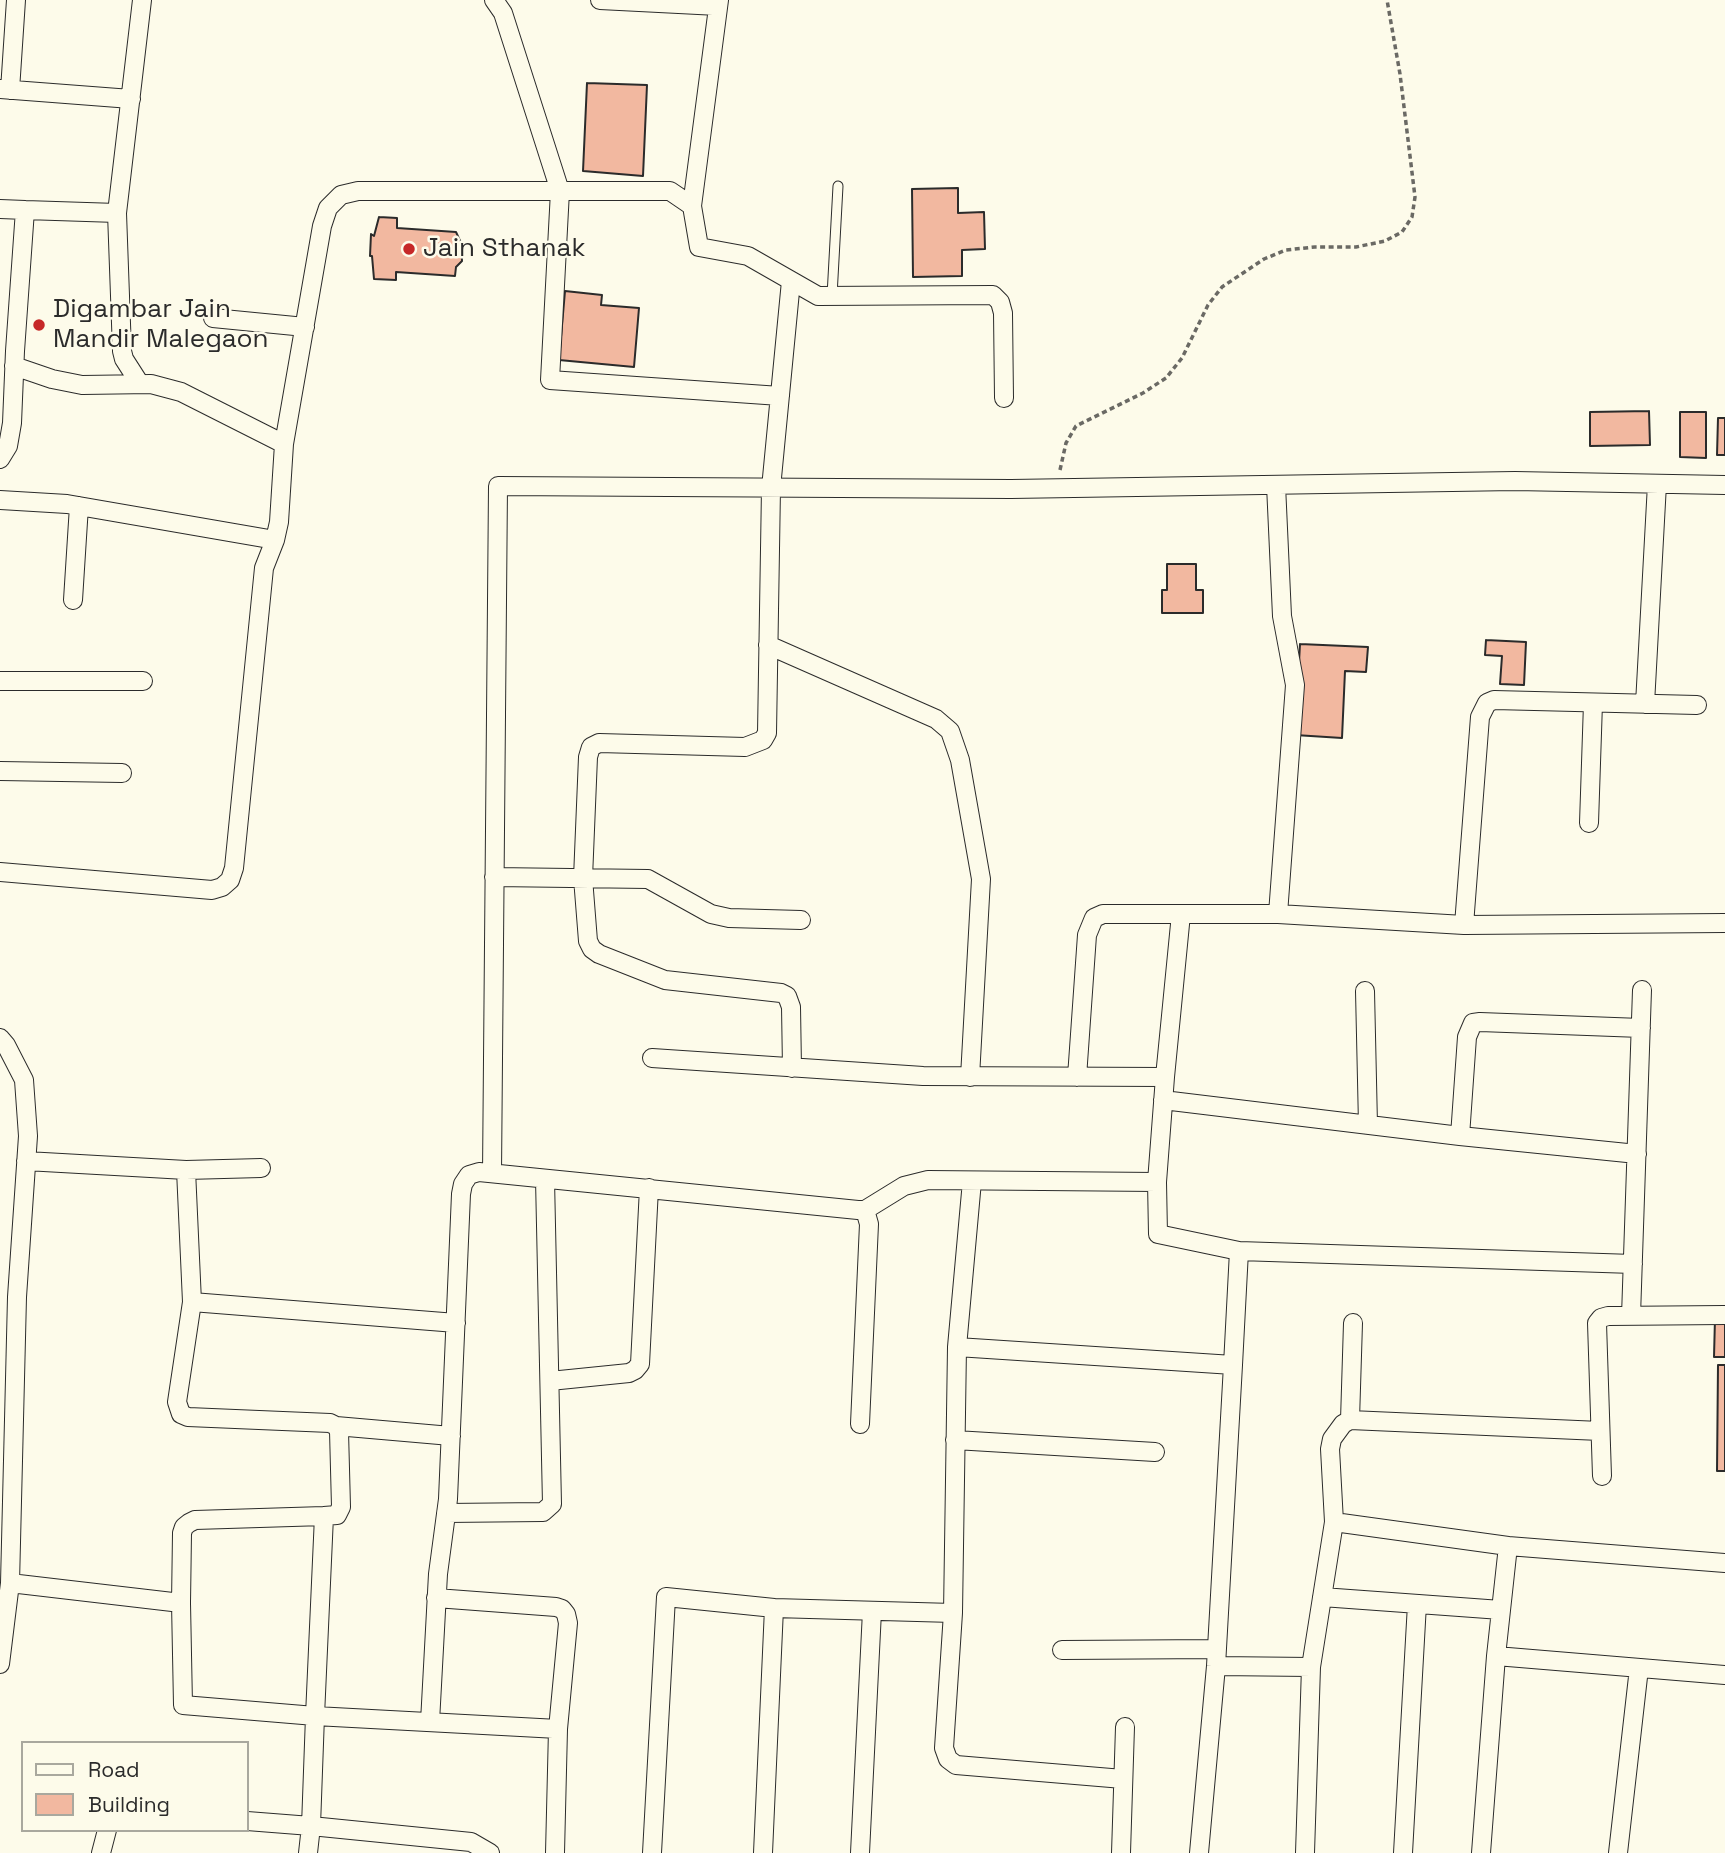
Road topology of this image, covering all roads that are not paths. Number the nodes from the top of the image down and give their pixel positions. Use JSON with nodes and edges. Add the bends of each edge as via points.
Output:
{"nodes":[{"id":1,"x":16,"y":0,"type":"edge"},
{"id":2,"x":142,"y":0,"type":"edge"},
{"id":3,"x":494,"y":0,"type":"edge"},
{"id":4,"x":600,"y":0,"type":"edge"},
{"id":5,"x":719,"y":3,"type":"edge"},
{"id":6,"x":5,"y":89,"type":"edge"},
{"id":7,"x":131,"y":99,"type":"junction"},
{"id":8,"x":838,"y":186,"type":"dead end"},
{"id":9,"x":560,"y":191,"type":"junction"},
{"id":10,"x":692,"y":206,"type":"junction"},
{"id":11,"x":0,"y":209,"type":"edge"},
{"id":12,"x":25,"y":210,"type":"junction"},
{"id":13,"x":117,"y":213,"type":"junction"},
{"id":14,"x":791,"y":281,"type":"junction"},
{"id":15,"x":832,"y":296,"type":"junction"},
{"id":16,"x":9,"y":298,"type":"edge"},
{"id":17,"x":213,"y":318,"type":"dead end"},
{"id":18,"x":304,"y":327,"type":"junction"},
{"id":19,"x":14,"y":366,"type":"junction"},
{"id":20,"x":139,"y":384,"type":"junction"},
{"id":21,"x":780,"y":396,"type":"junction"},
{"id":22,"x":1004,"y":398,"type":"dead end"},
{"id":23,"x":6,"y":420,"type":"edge"},
{"id":24,"x":284,"y":444,"type":"junction"},
{"id":25,"x":0,"y":459,"type":"edge"},
{"id":26,"x":1657,"y":484,"type":"junction"},
{"id":27,"x":1276,"y":485,"type":"junction"},
{"id":28,"x":1725,"y":485,"type":"edge"},
{"id":29,"x":771,"y":488,"type":"junction"},
{"id":30,"x":0,"y":500,"type":"edge"},
{"id":31,"x":79,"y":506,"type":"junction"},
{"id":32,"x":275,"y":540,"type":"junction"},
{"id":33,"x":73,"y":600,"type":"dead end"},
{"id":34,"x":768,"y":645,"type":"junction"},
{"id":35,"x":0,"y":681,"type":"edge"},
{"id":36,"x":143,"y":681,"type":"dead end"},
{"id":37,"x":1593,"y":703,"type":"junction"},
{"id":38,"x":1645,"y":704,"type":"junction"},
{"id":39,"x":1697,"y":705,"type":"dead end"},
{"id":40,"x":0,"y":771,"type":"edge"},
{"id":41,"x":122,"y":774,"type":"dead end"},
{"id":42,"x":1589,"y":823,"type":"dead end"},
{"id":43,"x":0,"y":872,"type":"edge"},
{"id":44,"x":494,"y":877,"type":"junction"},
{"id":45,"x":583,"y":878,"type":"junction"},
{"id":46,"x":1181,"y":914,"type":"junction"},
{"id":47,"x":1278,"y":914,"type":"junction"},
{"id":48,"x":801,"y":920,"type":"dead end"},
{"id":49,"x":1725,"y":923,"type":"edge"},
{"id":50,"x":1464,"y":925,"type":"junction"},
{"id":51,"x":1642,"y":990,"type":"dead end"},
{"id":52,"x":1366,"y":991,"type":"dead end"},
{"id":53,"x":1641,"y":1028,"type":"junction"},
{"id":54,"x":0,"y":1038,"type":"edge"},
{"id":55,"x":652,"y":1058,"type":"dead end"},
{"id":56,"x":792,"y":1068,"type":"junction"},
{"id":57,"x":970,"y":1077,"type":"junction"},
{"id":58,"x":1077,"y":1077,"type":"junction"},
{"id":59,"x":1165,"y":1077,"type":"junction"},
{"id":60,"x":1163,"y":1100,"type":"junction"},
{"id":61,"x":1368,"y":1125,"type":"junction"},
{"id":62,"x":1460,"y":1136,"type":"junction"},
{"id":63,"x":1637,"y":1154,"type":"junction"},
{"id":64,"x":26,"y":1161,"type":"junction"},
{"id":65,"x":261,"y":1168,"type":"dead end"},
{"id":66,"x":186,"y":1170,"type":"junction"},
{"id":67,"x":492,"y":1173,"type":"junction"},
{"id":68,"x":545,"y":1179,"type":"junction"},
{"id":69,"x":972,"y":1181,"type":"junction"},
{"id":70,"x":1157,"y":1182,"type":"junction"},
{"id":71,"x":649,"y":1188,"type":"junction"},
{"id":72,"x":865,"y":1210,"type":"junction"},
{"id":73,"x":1240,"y":1251,"type":"junction"},
{"id":74,"x":1633,"y":1264,"type":"junction"},
{"id":75,"x":192,"y":1302,"type":"junction"},
{"id":76,"x":1725,"y":1315,"type":"edge"},
{"id":77,"x":1631,"y":1316,"type":"junction"},
{"id":78,"x":456,"y":1323,"type":"junction"},
{"id":79,"x":1353,"y":1323,"type":"dead end"},
{"id":80,"x":957,"y":1348,"type":"junction"},
{"id":81,"x":1233,"y":1365,"type":"junction"},
{"id":82,"x":550,"y":1381,"type":"junction"},
{"id":83,"x":1350,"y":1420,"type":"junction"},
{"id":84,"x":860,"y":1424,"type":"dead end"},
{"id":85,"x":336,"y":1426,"type":"junction"},
{"id":86,"x":1600,"y":1431,"type":"junction"},
{"id":87,"x":451,"y":1436,"type":"junction"},
{"id":88,"x":955,"y":1440,"type":"junction"},
{"id":89,"x":1155,"y":1452,"type":"dead end"},
{"id":90,"x":1602,"y":1476,"type":"dead end"},
{"id":91,"x":446,"y":1513,"type":"junction"},
{"id":92,"x":324,"y":1516,"type":"junction"},
{"id":93,"x":1334,"y":1522,"type":"junction"},
{"id":94,"x":1508,"y":1546,"type":"junction"},
{"id":95,"x":1725,"y":1563,"type":"edge"},
{"id":96,"x":10,"y":1583,"type":"junction"},
{"id":97,"x":1322,"y":1597,"type":"junction"},
{"id":98,"x":436,"y":1598,"type":"junction"},
{"id":99,"x":181,"y":1603,"type":"junction"},
{"id":100,"x":1417,"y":1604,"type":"junction"},
{"id":101,"x":774,"y":1608,"type":"junction"},
{"id":102,"x":1501,"y":1610,"type":"junction"},
{"id":103,"x":872,"y":1611,"type":"junction"},
{"id":104,"x":953,"y":1613,"type":"junction"},
{"id":105,"x":1062,"y":1650,"type":"dead end"},
{"id":106,"x":1496,"y":1656,"type":"junction"},
{"id":107,"x":1216,"y":1658,"type":"junction"},
{"id":108,"x":0,"y":1664,"type":"edge"},
{"id":109,"x":1311,"y":1667,"type":"junction"},
{"id":110,"x":1639,"y":1668,"type":"junction"},
{"id":111,"x":1725,"y":1675,"type":"edge"},
{"id":112,"x":315,"y":1716,"type":"junction"},
{"id":113,"x":430,"y":1722,"type":"junction"},
{"id":114,"x":1125,"y":1727,"type":"dead end"},
{"id":115,"x":558,"y":1729,"type":"junction"},
{"id":116,"x":1124,"y":1779,"type":"junction"},
{"id":117,"x":248,"y":1821,"type":"edge"},
{"id":118,"x":311,"y":1826,"type":"junction"},
{"id":119,"x":106,"y":1832,"type":"edge"},
{"id":120,"x":401,"y":1844,"type":"edge"},
{"id":121,"x":483,"y":1851,"type":"edge"},
{"id":122,"x":101,"y":1853,"type":"edge"},
{"id":123,"x":308,"y":1853,"type":"edge"},
{"id":124,"x":555,"y":1853,"type":"edge"},
{"id":125,"x":652,"y":1853,"type":"edge"},
{"id":126,"x":763,"y":1853,"type":"edge"},
{"id":127,"x":860,"y":1853,"type":"edge"},
{"id":128,"x":1122,"y":1853,"type":"edge"},
{"id":129,"x":1199,"y":1853,"type":"edge"},
{"id":130,"x":1305,"y":1853,"type":"edge"},
{"id":131,"x":1403,"y":1853,"type":"edge"},
{"id":132,"x":1480,"y":1853,"type":"edge"},
{"id":133,"x":1618,"y":1853,"type":"edge"}],
"edges":[{"from":1,"to":6,"type":"street"},
{"from":2,"to":7,"type":"street"},
{"from":3,"to":9,"type":"street","via":[[503,13]]},
{"from":4,"to":5,"type":"street"},
{"from":5,"to":10,"type":"street"},
{"from":6,"to":7,"type":"street"},
{"from":7,"to":13,"type":"street"},
{"from":8,"to":15,"type":"lane"},
{"from":9,"to":10,"type":"street","via":[[670,191]]},
{"from":9,"to":18,"type":"street","via":[[358,191],[341,195],[328,208],[321,226]]},
{"from":9,"to":21,"type":"street","via":[[550,380]]},
{"from":10,"to":14,"type":"street","via":[[699,247],[748,256]]},
{"from":11,"to":12,"type":"street"},
{"from":12,"to":13,"type":"street"},
{"from":12,"to":16,"type":"street"},
{"from":13,"to":20,"type":"street","via":[[122,351]]},
{"from":14,"to":15,"type":"street","via":[[818,296]]},
{"from":14,"to":21,"type":"street"},
{"from":15,"to":22,"type":"street","via":[[992,295],[1003,313]]},
{"from":16,"to":19,"type":"street"},
{"from":17,"to":18,"type":"street"},
{"from":18,"to":24,"type":"street"},
{"from":19,"to":20,"type":"street","via":[[82,385]]},
{"from":19,"to":23,"type":"street"},
{"from":20,"to":24,"type":"street","via":[[181,392]]},
{"from":21,"to":29,"type":"street"},
{"from":23,"to":25,"type":"street","via":[[8,446]]},
{"from":24,"to":32,"type":"street"},
{"from":26,"to":27,"type":"street"},
{"from":26,"to":28,"type":"street"},
{"from":26,"to":38,"type":"street"},
{"from":27,"to":29,"type":"street"},
{"from":27,"to":47,"type":"street","via":[[1282,616],[1295,685]]},
{"from":29,"to":34,"type":"street"},
{"from":29,"to":44,"type":"street","via":[[498,486]]},
{"from":30,"to":31,"type":"street"},
{"from":31,"to":32,"type":"street"},
{"from":31,"to":33,"type":"street"},
{"from":32,"to":43,"type":"street","via":[[264,568],[230,880],[212,890]]},
{"from":34,"to":45,"type":"street","via":[[767,733],[754,746],[599,743],[591,747]]},
{"from":34,"to":57,"type":"street","via":[[936,719],[950,731],[981,879]]},
{"from":35,"to":36,"type":"street"},
{"from":37,"to":38,"type":"street"},
{"from":37,"to":42,"type":"street"},
{"from":37,"to":50,"type":"street","via":[[1494,701],[1483,708]]},
{"from":38,"to":39,"type":"street"},
{"from":40,"to":41,"type":"street"},
{"from":44,"to":45,"type":"street"},
{"from":44,"to":67,"type":"street"},
{"from":45,"to":48,"type":"street","via":[[648,879],[719,916]]},
{"from":45,"to":56,"type":"street","via":[[588,941],[599,954],[665,980],[787,996]]},
{"from":46,"to":47,"type":"street"},
{"from":46,"to":58,"type":"street","via":[[1103,914],[1094,918],[1087,935]]},
{"from":46,"to":59,"type":"street"},
{"from":47,"to":50,"type":"street"},
{"from":49,"to":50,"type":"street"},
{"from":51,"to":53,"type":"street"},
{"from":52,"to":61,"type":"street"},
{"from":53,"to":62,"type":"street","via":[[1473,1023],[1467,1037]]},
{"from":53,"to":63,"type":"street"},
{"from":54,"to":64,"type":"street","via":[[24,1080]]},
{"from":55,"to":56,"type":"street"},
{"from":56,"to":57,"type":"street"},
{"from":57,"to":58,"type":"street"},
{"from":58,"to":59,"type":"street"},
{"from":59,"to":60,"type":"street"},
{"from":60,"to":61,"type":"street"},
{"from":60,"to":70,"type":"street"},
{"from":61,"to":62,"type":"street"},
{"from":62,"to":63,"type":"street"},
{"from":63,"to":74,"type":"street"},
{"from":64,"to":66,"type":"street"},
{"from":64,"to":96,"type":"street","via":[[17,1297]]},
{"from":65,"to":66,"type":"street"},
{"from":66,"to":75,"type":"street"},
{"from":67,"to":68,"type":"street"},
{"from":67,"to":78,"type":"street","via":[[470,1175],[463,1184]]},
{"from":68,"to":71,"type":"street"},
{"from":68,"to":82,"type":"street"},
{"from":69,"to":70,"type":"street"},
{"from":69,"to":72,"type":"street","via":[[916,1182]]},
{"from":69,"to":80,"type":"street"},
{"from":70,"to":73,"type":"street","via":[[1158,1234]]},
{"from":71,"to":72,"type":"street"},
{"from":71,"to":82,"type":"street","via":[[640,1364],[629,1373]]},
{"from":72,"to":84,"type":"street","via":[[869,1224]]},
{"from":73,"to":74,"type":"street"},
{"from":73,"to":81,"type":"street"},
{"from":74,"to":77,"type":"street"},
{"from":75,"to":78,"type":"street"},
{"from":75,"to":85,"type":"street","via":[[177,1402],[181,1414]]},
{"from":76,"to":77,"type":"street"},
{"from":77,"to":86,"type":"street","via":[[1608,1316],[1597,1323]]},
{"from":78,"to":87,"type":"street"},
{"from":79,"to":83,"type":"street"},
{"from":80,"to":81,"type":"street"},
{"from":80,"to":88,"type":"street"},
{"from":81,"to":107,"type":"street"},
{"from":82,"to":91,"type":"street","via":[[553,1497],[549,1509]]},
{"from":83,"to":86,"type":"street"},
{"from":83,"to":93,"type":"street","via":[[1329,1449]]},
{"from":85,"to":87,"type":"street"},
{"from":85,"to":92,"type":"street","via":[[340,1431],[341,1507],[337,1515]]},
{"from":86,"to":90,"type":"street"},
{"from":87,"to":91,"type":"street"},
{"from":88,"to":89,"type":"street"},
{"from":88,"to":104,"type":"street"},
{"from":91,"to":98,"type":"street"},
{"from":92,"to":99,"type":"street","via":[[189,1523],[182,1533]]},
{"from":92,"to":112,"type":"street"},
{"from":93,"to":94,"type":"street"},
{"from":93,"to":97,"type":"street"},
{"from":94,"to":95,"type":"street"},
{"from":94,"to":102,"type":"street"},
{"from":96,"to":99,"type":"street"},
{"from":96,"to":108,"type":"street"},
{"from":97,"to":100,"type":"street"},
{"from":97,"to":109,"type":"street"},
{"from":98,"to":113,"type":"street"},
{"from":98,"to":115,"type":"street","via":[[562,1609],[568,1623]]},
{"from":99,"to":112,"type":"street","via":[[183,1705]]},
{"from":100,"to":102,"type":"street"},
{"from":100,"to":131,"type":"street"},
{"from":101,"to":103,"type":"street"},
{"from":101,"to":125,"type":"street","via":[[666,1597]]},
{"from":101,"to":126,"type":"street"},
{"from":102,"to":106,"type":"street"},
{"from":103,"to":104,"type":"street"},
{"from":103,"to":127,"type":"street"},
{"from":104,"to":116,"type":"street","via":[[944,1748],[948,1759],[956,1765]]},
{"from":105,"to":107,"type":"street"},
{"from":106,"to":110,"type":"street"},
{"from":106,"to":132,"type":"street"},
{"from":107,"to":109,"type":"street"},
{"from":107,"to":129,"type":"street"},
{"from":109,"to":130,"type":"street"},
{"from":110,"to":111,"type":"street"},
{"from":110,"to":133,"type":"street"},
{"from":112,"to":113,"type":"street"},
{"from":112,"to":118,"type":"street"},
{"from":113,"to":115,"type":"street"},
{"from":114,"to":116,"type":"street"},
{"from":115,"to":124,"type":"street"},
{"from":116,"to":128,"type":"street"},
{"from":117,"to":118,"type":"street"},
{"from":118,"to":120,"type":"street"},
{"from":118,"to":123,"type":"street"},
{"from":119,"to":122,"type":"street"},
{"from":120,"to":121,"type":"street","via":[[471,1842]]}]}
